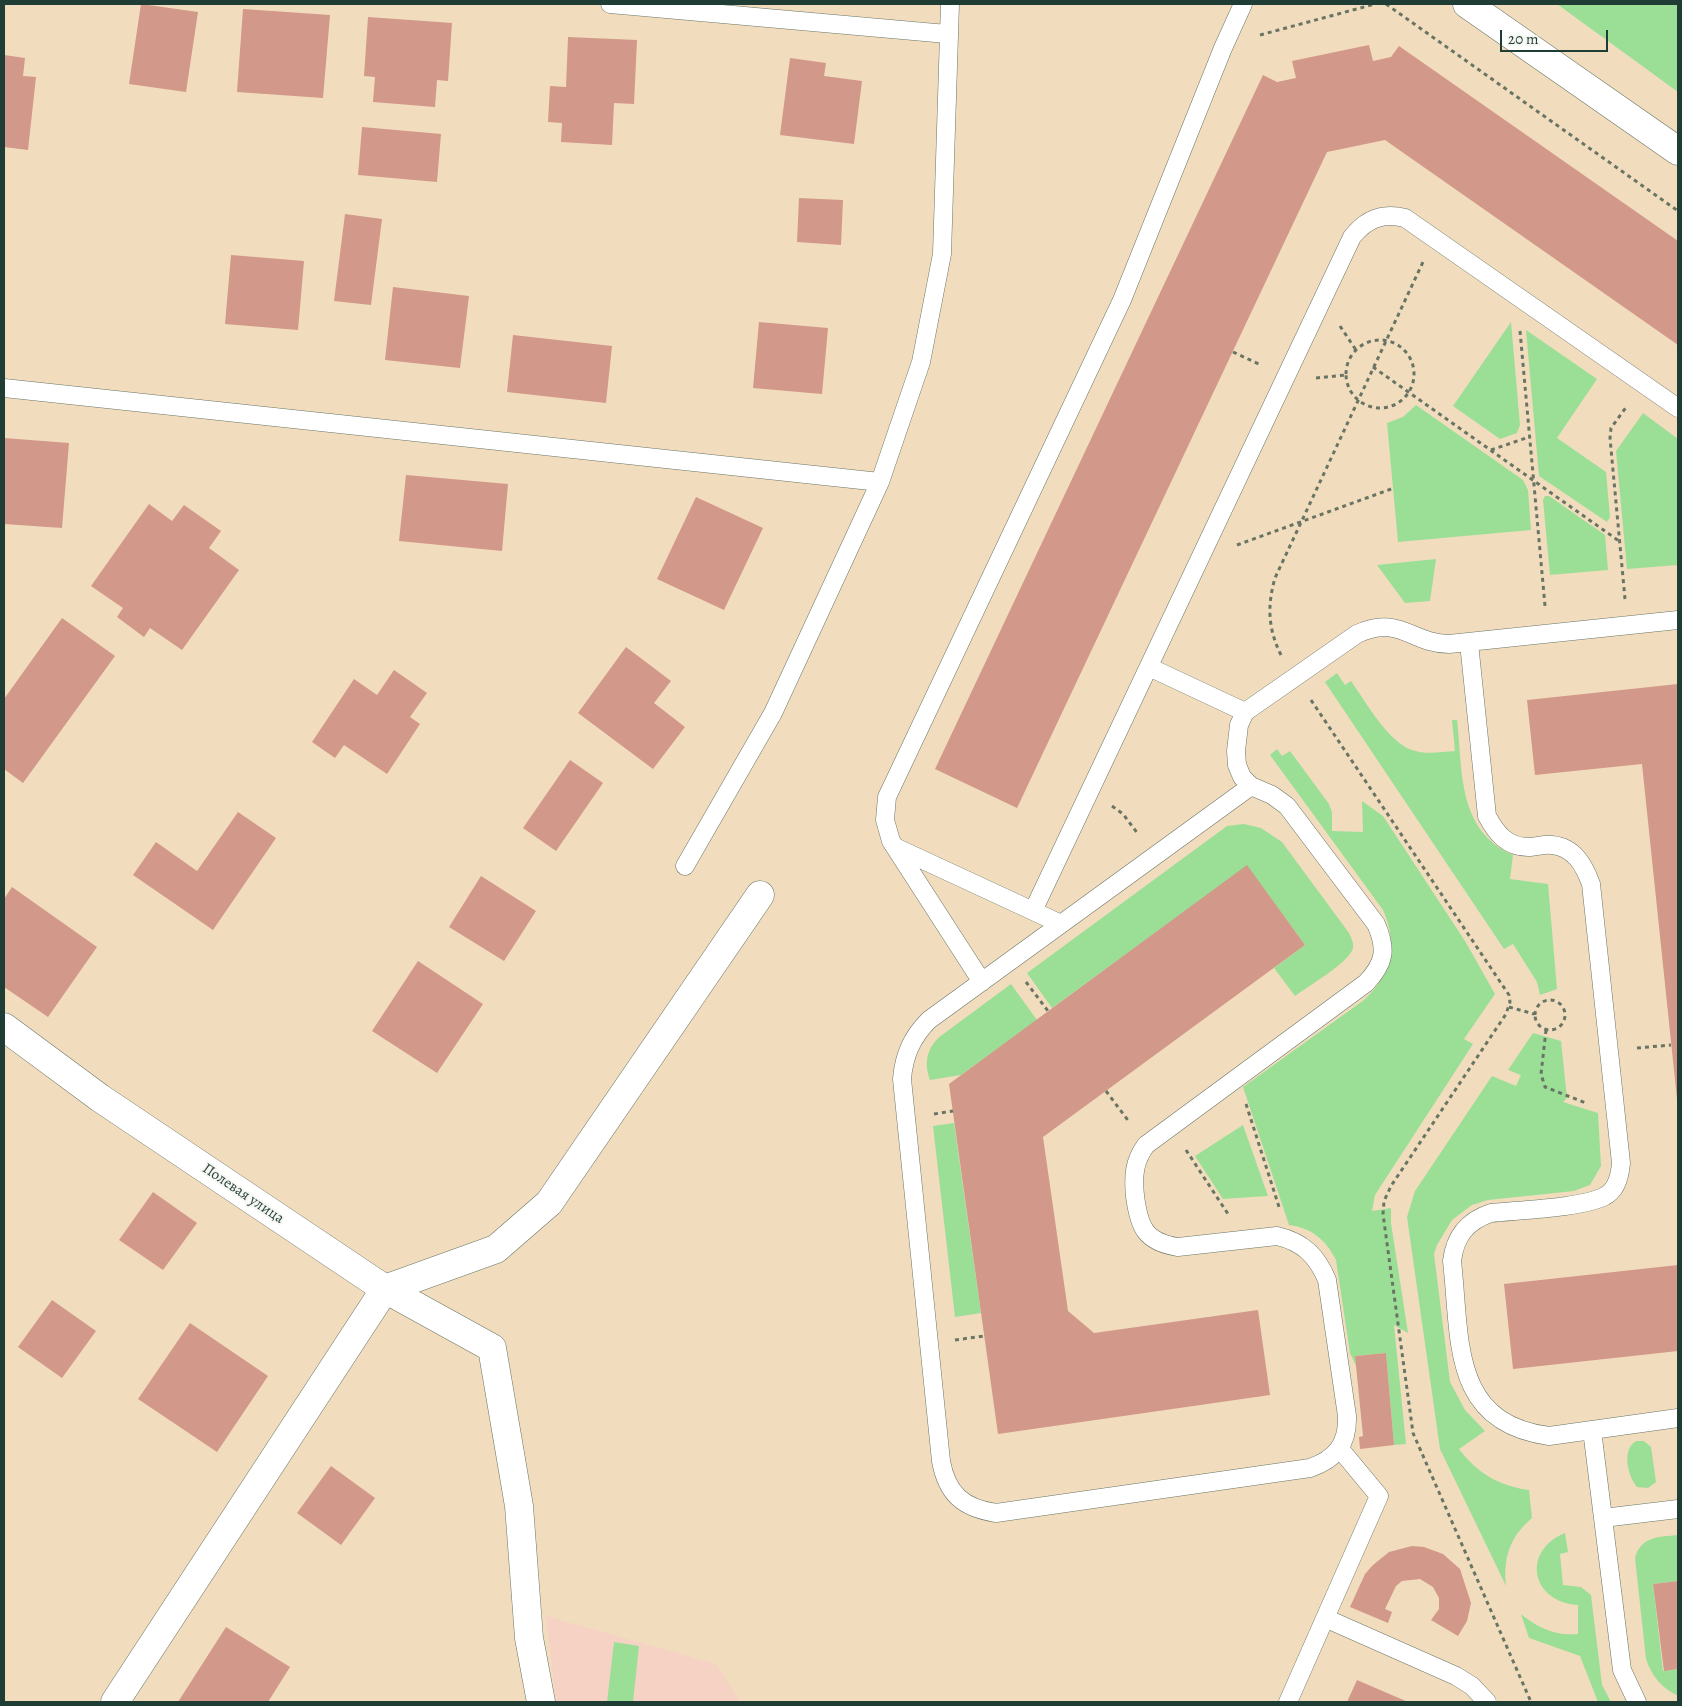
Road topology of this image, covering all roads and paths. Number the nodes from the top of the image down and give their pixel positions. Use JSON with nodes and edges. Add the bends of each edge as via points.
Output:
{"nodes":[{"id":1,"x":610,"y":4,"type":"edge"},
{"id":2,"x":950,"y":4,"type":"edge"},
{"id":3,"x":1243,"y":4,"type":"edge"},
{"id":4,"x":1375,"y":4,"type":"edge"},
{"id":5,"x":1386,"y":4,"type":"edge"},
{"id":6,"x":1467,"y":4,"type":"edge"},
{"id":7,"x":947,"y":34,"type":"junction"},
{"id":8,"x":1256,"y":36,"type":"dead end"},
{"id":9,"x":1678,"y":151,"type":"edge"},
{"id":10,"x":1678,"y":211,"type":"edge"},
{"id":11,"x":1517,"y":296,"type":"junction"},
{"id":12,"x":1374,"y":367,"type":"dead end"},
{"id":13,"x":1643,"y":384,"type":"junction"},
{"id":14,"x":4,"y":388,"type":"edge"},
{"id":15,"x":1408,"y":392,"type":"junction"},
{"id":16,"x":1678,"y":408,"type":"edge"},
{"id":17,"x":1529,"y":437,"type":"junction"},
{"id":18,"x":1491,"y":450,"type":"junction"},
{"id":19,"x":1533,"y":480,"type":"junction"},
{"id":20,"x":880,"y":482,"type":"junction"},
{"id":21,"x":1394,"y":488,"type":"dead end"},
{"id":22,"x":1619,"y":541,"type":"junction"},
{"id":23,"x":1200,"y":558,"type":"junction"},
{"id":24,"x":1678,"y":620,"type":"edge"},
{"id":25,"x":1627,"y":625,"type":"junction"},
{"id":26,"x":1547,"y":634,"type":"junction"},
{"id":27,"x":1469,"y":642,"type":"junction"},
{"id":28,"x":1148,"y":667,"type":"junction"},
{"id":29,"x":1245,"y":712,"type":"junction"},
{"id":30,"x":1251,"y":786,"type":"junction"},
{"id":31,"x":1088,"y":794,"type":"junction"},
{"id":32,"x":895,"y":847,"type":"junction"},
{"id":33,"x":1154,"y":857,"type":"junction"},
{"id":34,"x":685,"y":866,"type":"dead end"},
{"id":35,"x":760,"y":895,"type":"dead end"},
{"id":36,"x":1033,"y":911,"type":"junction"},
{"id":37,"x":1062,"y":924,"type":"junction"},
{"id":38,"x":982,"y":982,"type":"junction"},
{"id":39,"x":1040,"y":1000,"type":"dead end"},
{"id":40,"x":1509,"y":1007,"type":"dead end"},
{"id":41,"x":1048,"y":1011,"type":"dead end"},
{"id":42,"x":1534,"y":1014,"type":"junction"},
{"id":43,"x":4,"y":1027,"type":"edge"},
{"id":44,"x":1546,"y":1030,"type":"junction"},
{"id":45,"x":1662,"y":1045,"type":"dead end"},
{"id":46,"x":1671,"y":1045,"type":"dead end"},
{"id":47,"x":1238,"y":1077,"type":"junction"},
{"id":48,"x":1106,"y":1091,"type":"dead end"},
{"id":49,"x":1116,"y":1104,"type":"dead end"},
{"id":50,"x":1615,"y":1112,"type":"junction"},
{"id":51,"x":1170,"y":1127,"type":"junction"},
{"id":52,"x":1245,"y":1239,"type":"junction"},
{"id":53,"x":1289,"y":1239,"type":"junction"},
{"id":54,"x":385,"y":1289,"type":"junction"},
{"id":55,"x":1678,"y":1418,"type":"edge"},
{"id":56,"x":1592,"y":1430,"type":"junction"},
{"id":57,"x":1340,"y":1449,"type":"junction"},
{"id":58,"x":1678,"y":1508,"type":"edge"},
{"id":59,"x":1603,"y":1518,"type":"junction"},
{"id":60,"x":1326,"y":1618,"type":"junction"},
{"id":61,"x":115,"y":1702,"type":"edge"},
{"id":62,"x":541,"y":1702,"type":"edge"},
{"id":63,"x":1288,"y":1702,"type":"edge"},
{"id":64,"x":1487,"y":1702,"type":"edge"},
{"id":65,"x":1637,"y":1702,"type":"edge"}],
"edges":[{"from":1,"to":7,"type":"lane"},
{"from":2,"to":7,"type":"lane"},
{"from":3,"to":32,"type":"lane","via":[[1122,300],[887,797],[885,820]]},
{"from":4,"to":8,"type":"path"},
{"from":5,"to":10,"type":"path"},
{"from":6,"to":9,"type":"street"},
{"from":7,"to":20,"type":"lane","via":[[942,254],[921,362]]},
{"from":11,"to":13,"type":"lane"},
{"from":11,"to":17,"type":"path"},
{"from":11,"to":23,"type":"lane","via":[[1405,218],[1377,217],[1359,228]]},
{"from":12,"to":15,"type":"path"},
{"from":13,"to":16,"type":"lane"},
{"from":13,"to":22,"type":"path","via":[[1610,433]]},
{"from":14,"to":20,"type":"lane"},
{"from":15,"to":15,"type":"path","via":[[1391,407],[1379,408],[1358,401],[1347,385],[1351,355],[1365,343],[1375,340],[1396,345],[1411,361],[1413,382]]},
{"from":15,"to":18,"type":"path"},
{"from":17,"to":18,"type":"path"},
{"from":17,"to":19,"type":"path"},
{"from":18,"to":19,"type":"path"},
{"from":19,"to":22,"type":"path"},
{"from":19,"to":26,"type":"path"},
{"from":20,"to":34,"type":"lane","via":[[773,713]]},
{"from":21,"to":23,"type":"path"},
{"from":22,"to":25,"type":"path"},
{"from":23,"to":28,"type":"lane"},
{"from":24,"to":25,"type":"lane"},
{"from":25,"to":26,"type":"lane"},
{"from":26,"to":27,"type":"lane"},
{"from":27,"to":29,"type":"lane","via":[[1439,644],[1395,628],[1375,626],[1356,634]]},
{"from":27,"to":50,"type":"lane","via":[[1487,816],[1494,830],[1515,845],[1552,844],[1567,850],[1585,868],[1591,884]]},
{"from":28,"to":29,"type":"lane"},
{"from":28,"to":31,"type":"lane"},
{"from":29,"to":30,"type":"lane","via":[[1239,725],[1237,765]]},
{"from":30,"to":33,"type":"lane"},
{"from":30,"to":47,"type":"lane","via":[[1287,806],[1376,924],[1384,950],[1376,972],[1366,983]]},
{"from":31,"to":33,"type":"path","via":[[1123,814]]},
{"from":31,"to":36,"type":"lane"},
{"from":32,"to":36,"type":"lane"},
{"from":32,"to":38,"type":"lane"},
{"from":33,"to":37,"type":"lane"},
{"from":35,"to":54,"type":"street","via":[[549,1203],[496,1249]]},
{"from":36,"to":37,"type":"lane"},
{"from":37,"to":38,"type":"lane"},
{"from":38,"to":57,"type":"lane","via":[[920,1030],[907,1051],[903,1072],[941,1461],[949,1487],[969,1506],[996,1512],[1310,1468],[1323,1464]]},
{"from":39,"to":41,"type":"path"},
{"from":40,"to":42,"type":"path"},
{"from":42,"to":44,"type":"path","via":[[1539,1027]]},
{"from":42,"to":44,"type":"path","via":[[1540,1002],[1547,999],[1560,1003],[1564,1008],[1564,1022],[1559,1027]]},
{"from":43,"to":54,"type":"street","name":"Полевая улица","via":[[100,1098]]},
{"from":44,"to":50,"type":"path","via":[[1541,1074],[1545,1087]]},
{"from":45,"to":46,"type":"path"},
{"from":47,"to":51,"type":"lane"},
{"from":47,"to":53,"type":"path"},
{"from":48,"to":49,"type":"path"},
{"from":50,"to":56,"type":"lane","via":[[1620,1175],[1606,1196],[1588,1202],[1491,1213],[1476,1218],[1459,1236],[1452,1261],[1463,1359],[1470,1385],[1482,1404],[1496,1418],[1528,1433],[1549,1436]]},
{"from":51,"to":52,"type":"path"},
{"from":51,"to":52,"type":"lane","via":[[1146,1145],[1134,1167],[1138,1220],[1143,1228],[1158,1242],[1178,1247]]},
{"from":52,"to":53,"type":"lane","via":[[1277,1236]]},
{"from":53,"to":57,"type":"lane","via":[[1311,1253],[1327,1280],[1347,1416],[1345,1439]]},
{"from":54,"to":61,"type":"street"},
{"from":54,"to":62,"type":"street","name":"Полевая улица","via":[[492,1348],[519,1506],[529,1638]]},
{"from":55,"to":56,"type":"lane"},
{"from":56,"to":59,"type":"lane","via":[[1592,1494]]},
{"from":57,"to":60,"type":"lane","via":[[1379,1496]]},
{"from":58,"to":59,"type":"lane"},
{"from":59,"to":65,"type":"lane","via":[[1622,1670],[1628,1689]]},
{"from":60,"to":63,"type":"lane"},
{"from":60,"to":64,"type":"lane","via":[[1456,1676],[1472,1686]]}]}
